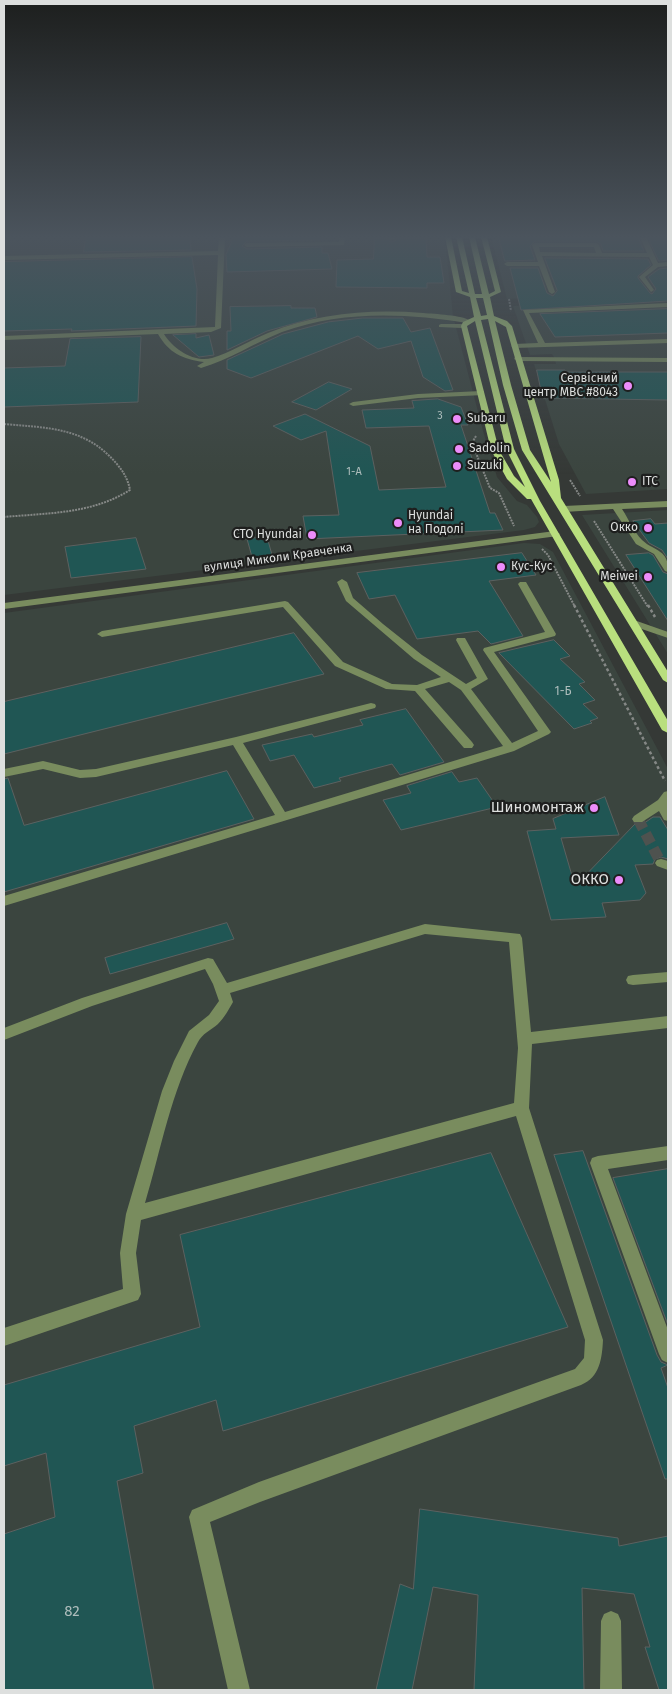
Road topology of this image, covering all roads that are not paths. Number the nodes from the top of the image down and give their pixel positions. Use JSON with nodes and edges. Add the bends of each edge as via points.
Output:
{"nodes":[{"id":1,"x":218,"y":316,"type":"edge"},
{"id":2,"x":352,"y":316,"type":"edge"},
{"id":3,"x":424,"y":316,"type":"edge"},
{"id":4,"x":478,"y":316,"type":"edge"},
{"id":5,"x":491,"y":316,"type":"edge"},
{"id":6,"x":528,"y":316,"type":"edge"},
{"id":7,"x":466,"y":323,"type":"junction"},
{"id":8,"x":441,"y":326,"type":"dead end"},
{"id":9,"x":160,"y":332,"type":"junction"},
{"id":10,"x":4,"y":338,"type":"edge"},
{"id":11,"x":668,"y":341,"type":"edge"},
{"id":12,"x":514,"y":346,"type":"junction"},
{"id":13,"x":543,"y":346,"type":"junction"},
{"id":14,"x":518,"y":359,"type":"junction"},
{"id":15,"x":668,"y":360,"type":"edge"},
{"id":16,"x":212,"y":361,"type":"junction"},
{"id":17,"x":201,"y":366,"type":"dead end"},
{"id":18,"x":481,"y":393,"type":"junction"},
{"id":19,"x":353,"y":404,"type":"dead end"},
{"id":20,"x":557,"y":498,"type":"junction"},
{"id":21,"x":536,"y":501,"type":"junction"},
{"id":22,"x":668,"y":504,"type":"edge"},
{"id":23,"x":616,"y":507,"type":"junction"},
{"id":24,"x":564,"y":509,"type":"junction"},
{"id":25,"x":555,"y":534,"type":"junction"},
{"id":26,"x":668,"y":569,"type":"edge"},
{"id":27,"x":342,"y":582,"type":"dead end"},
{"id":28,"x":523,"y":584,"type":"dead end"},
{"id":29,"x":4,"y":606,"type":"edge"},
{"id":30,"x":634,"y":623,"type":"junction"},
{"id":31,"x":102,"y":634,"type":"dead end"},
{"id":32,"x":667,"y":635,"type":"edge"},
{"id":33,"x":461,"y":640,"type":"dead end"},
{"id":34,"x":450,"y":678,"type":"junction"},
{"id":35,"x":668,"y":680,"type":"edge"},
{"id":36,"x":418,"y":688,"type":"junction"},
{"id":37,"x":465,"y":688,"type":"junction"},
{"id":38,"x":371,"y":706,"type":"dead end"},
{"id":39,"x":668,"y":730,"type":"edge"},
{"id":40,"x":236,"y":741,"type":"junction"},
{"id":41,"x":468,"y":745,"type":"dead end"},
{"id":42,"x":510,"y":748,"type":"junction"},
{"id":43,"x":4,"y":773,"type":"edge"},
{"id":44,"x":665,"y":799,"type":"edge"},
{"id":45,"x":282,"y":817,"type":"junction"},
{"id":46,"x":668,"y":817,"type":"edge"},
{"id":47,"x":638,"y":819,"type":"dead end"},
{"id":48,"x":4,"y":901,"type":"edge"},
{"id":49,"x":668,"y":977,"type":"edge"},
{"id":50,"x":633,"y":980,"type":"dead end"},
{"id":51,"x":222,"y":990,"type":"junction"},
{"id":52,"x":668,"y":1022,"type":"edge"},
{"id":53,"x":4,"y":1034,"type":"edge"},
{"id":54,"x":524,"y":1039,"type":"junction"},
{"id":55,"x":521,"y":1108,"type":"junction"},
{"id":56,"x":668,"y":1153,"type":"edge"},
{"id":57,"x":134,"y":1214,"type":"junction"},
{"id":58,"x":4,"y":1337,"type":"edge"},
{"id":59,"x":668,"y":1354,"type":"edge"},
{"id":60,"x":610,"y":1621,"type":"dead end"},
{"id":61,"x":239,"y":1690,"type":"edge"},
{"id":62,"x":611,"y":1690,"type":"edge"}],
"edges":[{"from":1,"to":9,"type":"street","via":[[218,328],[211,330]]},
{"from":2,"to":16,"type":"street","via":[[287,328]]},
{"from":3,"to":7,"type":"street"},
{"from":4,"to":21,"type":"main road","via":[[510,450]]},
{"from":5,"to":20,"type":"main road","via":[[526,450]]},
{"from":6,"to":13,"type":"street"},
{"from":7,"to":8,"type":"street"},
{"from":7,"to":12,"type":"main road","via":[[491,318],[503,321],[509,326]]},
{"from":7,"to":18,"type":"main road"},
{"from":9,"to":10,"type":"street"},
{"from":9,"to":16,"type":"street","via":[[164,342],[182,358]]},
{"from":11,"to":13,"type":"street"},
{"from":12,"to":13,"type":"street"},
{"from":12,"to":14,"type":"main road"},
{"from":14,"to":15,"type":"street"},
{"from":14,"to":20,"type":"main road","via":[[555,480]]},
{"from":16,"to":17,"type":"street"},
{"from":18,"to":19,"type":"street"},
{"from":18,"to":21,"type":"main road","via":[[493,442],[503,466],[523,492]]},
{"from":20,"to":24,"type":"main road"},
{"from":21,"to":25,"type":"main road"},
{"from":22,"to":23,"type":"street"},
{"from":23,"to":24,"type":"street"},
{"from":23,"to":26,"type":"street","via":[[639,542],[658,552]]},
{"from":24,"to":30,"type":"main road"},
{"from":25,"to":29,"type":"street","name":"вулиця Миколи Кравченка"},
{"from":25,"to":39,"type":"main road"},
{"from":27,"to":34,"type":"street","via":[[349,600],[418,657]]},
{"from":28,"to":42,"type":"street","via":[[551,634],[488,650],[545,732]]},
{"from":30,"to":32,"type":"street"},
{"from":30,"to":35,"type":"main road"},
{"from":31,"to":36,"type":"street","via":[[285,604],[339,664],[390,688]]},
{"from":33,"to":37,"type":"street","via":[[483,679]]},
{"from":34,"to":36,"type":"street"},
{"from":34,"to":37,"type":"street"},
{"from":36,"to":41,"type":"street"},
{"from":37,"to":42,"type":"street"},
{"from":38,"to":40,"type":"street"},
{"from":40,"to":43,"type":"street","via":[[88,774],[43,765]]},
{"from":40,"to":45,"type":"street"},
{"from":42,"to":45,"type":"street"},
{"from":44,"to":46,"type":"street"},
{"from":44,"to":47,"type":"street"},
{"from":45,"to":48,"type":"street"},
{"from":49,"to":50,"type":"street"},
{"from":51,"to":53,"type":"street","via":[[208,963],[78,1005]]},
{"from":51,"to":54,"type":"street","via":[[425,929],[515,938]]},
{"from":51,"to":57,"type":"street","via":[[226,1002],[214,1020],[194,1036],[181,1061]]},
{"from":52,"to":54,"type":"street"},
{"from":54,"to":55,"type":"street"},
{"from":55,"to":57,"type":"street"},
{"from":55,"to":61,"type":"street","via":[[594,1340],[593,1361],[581,1376],[259,1492],[199,1517]]},
{"from":56,"to":59,"type":"street","via":[[598,1164]]},
{"from":57,"to":58,"type":"street","via":[[128,1253],[132,1294]]},
{"from":60,"to":62,"type":"street"}]}
